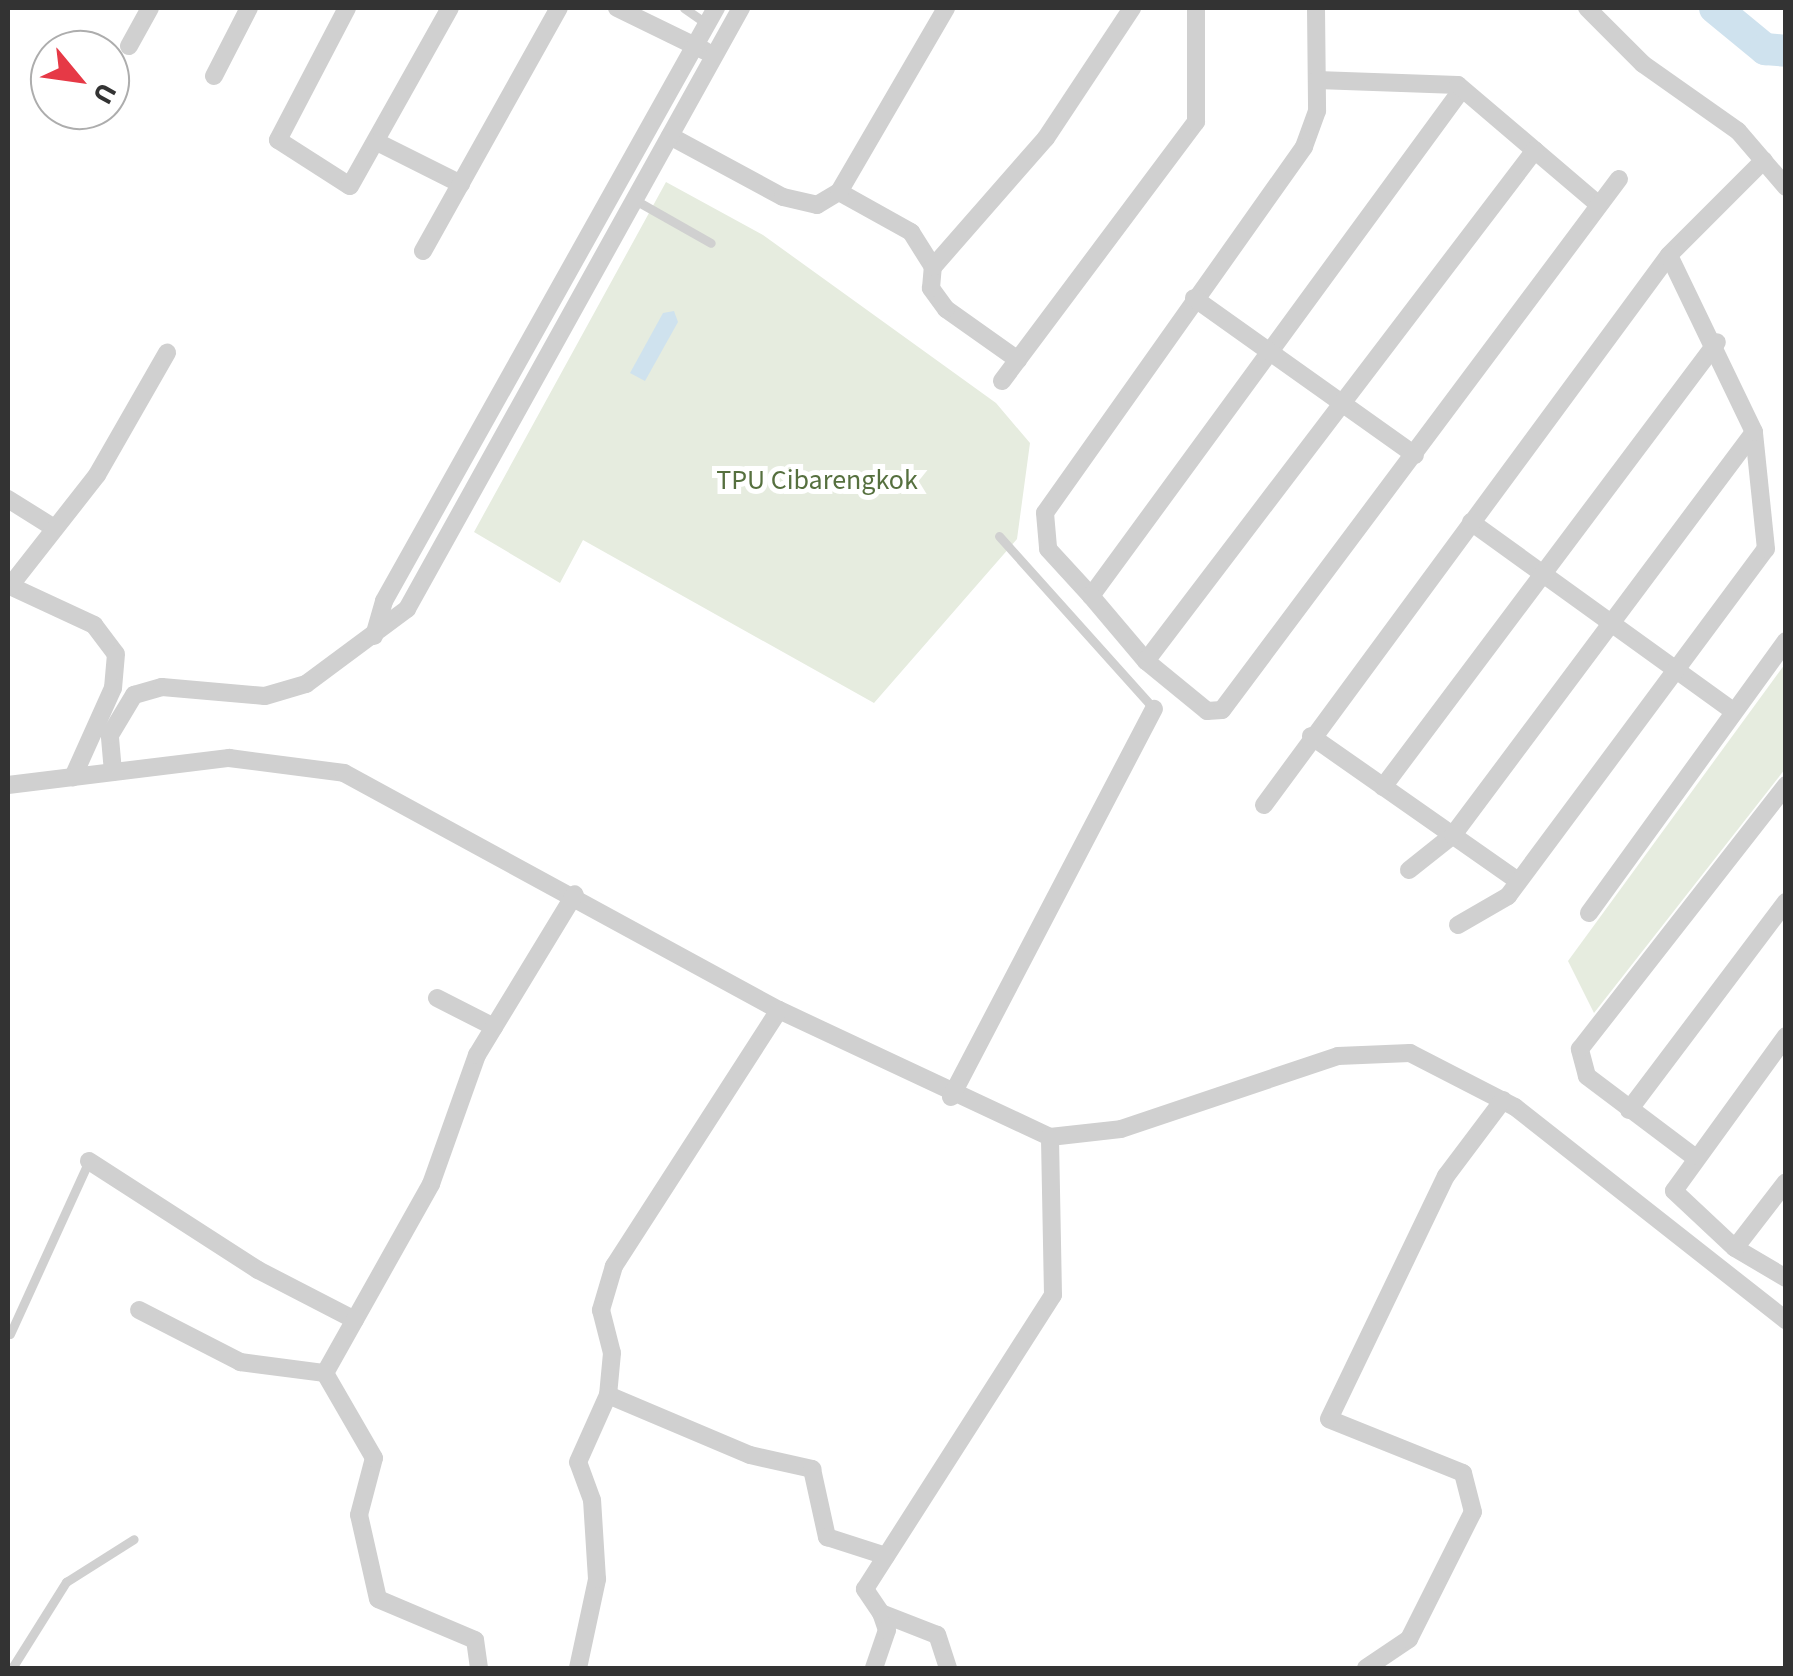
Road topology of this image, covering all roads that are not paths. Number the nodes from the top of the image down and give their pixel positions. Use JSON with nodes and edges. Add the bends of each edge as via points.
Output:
{"nodes":[{"id":1,"x":150,"y":8,"type":"edge"},
{"id":2,"x":248,"y":8,"type":"edge"},
{"id":3,"x":347,"y":8,"type":"edge"},
{"id":4,"x":450,"y":8,"type":"edge"},
{"id":5,"x":559,"y":8,"type":"edge"},
{"id":6,"x":617,"y":8,"type":"edge"},
{"id":7,"x":684,"y":8,"type":"edge"},
{"id":8,"x":741,"y":8,"type":"edge"},
{"id":9,"x":946,"y":8,"type":"edge"},
{"id":10,"x":1132,"y":8,"type":"edge"},
{"id":11,"x":1196,"y":8,"type":"edge"},
{"id":12,"x":1316,"y":8,"type":"edge"},
{"id":13,"x":1586,"y":8,"type":"edge"},
{"id":14,"x":711,"y":16,"type":"edge"},
{"id":15,"x":130,"y":44,"type":"edge"},
{"id":16,"x":695,"y":46,"type":"junction"},
{"id":17,"x":714,"y":56,"type":"junction"},
{"id":18,"x":214,"y":76,"type":"dead end"},
{"id":19,"x":1317,"y":80,"type":"junction"},
{"id":20,"x":1462,"y":89,"type":"junction"},
{"id":21,"x":670,"y":136,"type":"junction"},
{"id":22,"x":377,"y":142,"type":"junction"},
{"id":23,"x":1535,"y":150,"type":"junction"},
{"id":24,"x":1764,"y":160,"type":"junction"},
{"id":25,"x":1619,"y":178,"type":"dead end"},
{"id":26,"x":461,"y":184,"type":"junction"},
{"id":27,"x":1786,"y":188,"type":"edge"},
{"id":28,"x":839,"y":192,"type":"junction"},
{"id":29,"x":635,"y":200,"type":"junction"},
{"id":30,"x":1598,"y":204,"type":"junction"},
{"id":31,"x":594,"y":225,"type":"junction"},
{"id":32,"x":614,"y":235,"type":"junction"},
{"id":33,"x":712,"y":243,"type":"dead end"},
{"id":34,"x":423,"y":250,"type":"dead end"},
{"id":35,"x":1668,"y":255,"type":"junction"},
{"id":36,"x":933,"y":267,"type":"junction"},
{"id":37,"x":1194,"y":298,"type":"junction"},
{"id":38,"x":1717,"y":342,"type":"junction"},
{"id":39,"x":166,"y":353,"type":"dead end"},
{"id":40,"x":1274,"y":353,"type":"junction"},
{"id":41,"x":1018,"y":360,"type":"junction"},
{"id":42,"x":1002,"y":381,"type":"dead end"},
{"id":43,"x":1344,"y":406,"type":"junction"},
{"id":44,"x":1754,"y":432,"type":"junction"},
{"id":45,"x":1415,"y":455,"type":"junction"},
{"id":46,"x":8,"y":499,"type":"edge"},
{"id":47,"x":1471,"y":522,"type":"junction"},
{"id":48,"x":51,"y":526,"type":"junction"},
{"id":49,"x":999,"y":536,"type":"dead end"},
{"id":50,"x":1541,"y":572,"type":"junction"},
{"id":51,"x":9,"y":585,"type":"edge"},
{"id":52,"x":1091,"y":596,"type":"junction"},
{"id":53,"x":1611,"y":623,"type":"junction"},
{"id":54,"x":374,"y":636,"type":"junction"},
{"id":55,"x":1786,"y":641,"type":"edge"},
{"id":56,"x":1146,"y":662,"type":"junction"},
{"id":57,"x":1676,"y":670,"type":"junction"},
{"id":58,"x":1154,"y":709,"type":"joint"},
{"id":59,"x":1734,"y":712,"type":"junction"},
{"id":60,"x":1312,"y":736,"type":"junction"},
{"id":61,"x":114,"y":772,"type":"junction"},
{"id":62,"x":74,"y":777,"type":"junction"},
{"id":63,"x":8,"y":784,"type":"edge"},
{"id":64,"x":1786,"y":786,"type":"edge"},
{"id":65,"x":1383,"y":787,"type":"junction"},
{"id":66,"x":1264,"y":806,"type":"dead end"},
{"id":67,"x":1452,"y":835,"type":"junction"},
{"id":68,"x":1409,"y":870,"type":"dead end"},
{"id":69,"x":1518,"y":882,"type":"junction"},
{"id":70,"x":575,"y":894,"type":"junction"},
{"id":71,"x":1786,"y":902,"type":"edge"},
{"id":72,"x":1589,"y":913,"type":"dead end"},
{"id":73,"x":1458,"y":925,"type":"dead end"},
{"id":74,"x":437,"y":998,"type":"dead end"},
{"id":75,"x":779,"y":1010,"type":"junction"},
{"id":76,"x":494,"y":1027,"type":"junction"},
{"id":77,"x":1786,"y":1036,"type":"edge"},
{"id":78,"x":951,"y":1096,"type":"junction"},
{"id":79,"x":1503,"y":1100,"type":"junction"},
{"id":80,"x":1629,"y":1110,"type":"junction"},
{"id":81,"x":1050,"y":1137,"type":"junction"},
{"id":82,"x":1693,"y":1156,"type":"junction"},
{"id":83,"x":89,"y":1161,"type":"joint"},
{"id":84,"x":1786,"y":1182,"type":"edge"},
{"id":85,"x":1735,"y":1248,"type":"junction"},
{"id":86,"x":1786,"y":1278,"type":"edge"},
{"id":87,"x":139,"y":1310,"type":"dead end"},
{"id":88,"x":355,"y":1320,"type":"junction"},
{"id":89,"x":1786,"y":1320,"type":"edge"},
{"id":90,"x":10,"y":1334,"type":"dead end"},
{"id":91,"x":325,"y":1373,"type":"junction"},
{"id":92,"x":608,"y":1395,"type":"junction"},
{"id":93,"x":134,"y":1539,"type":"dead end"},
{"id":94,"x":886,"y":1556,"type":"junction"},
{"id":95,"x":881,"y":1613,"type":"junction"},
{"id":96,"x":12,"y":1668,"type":"edge"},
{"id":97,"x":478,"y":1668,"type":"edge"},
{"id":98,"x":578,"y":1668,"type":"edge"},
{"id":99,"x":874,"y":1668,"type":"edge"},
{"id":100,"x":948,"y":1668,"type":"edge"},
{"id":101,"x":1366,"y":1668,"type":"edge"}],
"edges":[{"from":1,"to":15,"type":"street"},
{"from":2,"to":18,"type":"street"},
{"from":3,"to":22,"type":"street","via":[[278,140],[350,186]]},
{"from":4,"to":22,"type":"street"},
{"from":5,"to":26,"type":"street"},
{"from":6,"to":16,"type":"street"},
{"from":7,"to":14,"type":"lane"},
{"from":8,"to":17,"type":"street"},
{"from":9,"to":28,"type":"street"},
{"from":10,"to":36,"type":"street","via":[[1046,138]]},
{"from":11,"to":41,"type":"street","via":[[1196,122]]},
{"from":12,"to":19,"type":"street"},
{"from":13,"to":24,"type":"street"},
{"from":14,"to":16,"type":"street"},
{"from":16,"to":17,"type":"street"},
{"from":16,"to":31,"type":"street"},
{"from":17,"to":21,"type":"street"},
{"from":19,"to":20,"type":"street"},
{"from":19,"to":37,"type":"street","via":[[1304,148]]},
{"from":20,"to":23,"type":"street"},
{"from":20,"to":40,"type":"street"},
{"from":21,"to":28,"type":"street","via":[[783,196],[816,205]]},
{"from":21,"to":29,"type":"street"},
{"from":22,"to":26,"type":"street"},
{"from":23,"to":30,"type":"street"},
{"from":23,"to":43,"type":"street"},
{"from":24,"to":27,"type":"street"},
{"from":24,"to":35,"type":"street"},
{"from":25,"to":30,"type":"street"},
{"from":26,"to":34,"type":"street"},
{"from":28,"to":36,"type":"street","via":[[911,232]]},
{"from":29,"to":32,"type":"street"},
{"from":29,"to":33,"type":"lane"},
{"from":30,"to":45,"type":"street"},
{"from":31,"to":32,"type":"street"},
{"from":31,"to":54,"type":"street","via":[[384,601]]},
{"from":32,"to":54,"type":"street","via":[[408,609]]},
{"from":35,"to":38,"type":"street"},
{"from":35,"to":47,"type":"street"},
{"from":36,"to":41,"type":"street","via":[[931,288],[946,309]]},
{"from":37,"to":40,"type":"street"},
{"from":37,"to":52,"type":"street","via":[[1045,513],[1048,549]]},
{"from":38,"to":44,"type":"street"},
{"from":38,"to":50,"type":"street"},
{"from":39,"to":48,"type":"street","via":[[98,475]]},
{"from":40,"to":43,"type":"street"},
{"from":40,"to":52,"type":"street"},
{"from":41,"to":42,"type":"street"},
{"from":43,"to":45,"type":"street"},
{"from":43,"to":56,"type":"street"},
{"from":44,"to":53,"type":"street"},
{"from":44,"to":57,"type":"street","via":[[1766,549]]},
{"from":45,"to":56,"type":"street","via":[[1222,710],[1206,712]]},
{"from":46,"to":48,"type":"street"},
{"from":47,"to":50,"type":"street"},
{"from":47,"to":60,"type":"street"},
{"from":48,"to":51,"type":"street"},
{"from":49,"to":58,"type":"lane"},
{"from":50,"to":53,"type":"street"},
{"from":50,"to":65,"type":"street"},
{"from":51,"to":62,"type":"street","via":[[94,625],[116,654],[113,688]]},
{"from":52,"to":56,"type":"street"},
{"from":53,"to":57,"type":"street"},
{"from":53,"to":67,"type":"street"},
{"from":54,"to":61,"type":"street","via":[[306,684],[265,696],[162,687],[134,695],[110,735]]},
{"from":55,"to":59,"type":"street"},
{"from":57,"to":59,"type":"street"},
{"from":57,"to":69,"type":"street"},
{"from":58,"to":78,"type":"street"},
{"from":59,"to":72,"type":"street"},
{"from":60,"to":65,"type":"street"},
{"from":60,"to":66,"type":"street"},
{"from":61,"to":62,"type":"street"},
{"from":61,"to":70,"type":"street","via":[[229,758],[314,765]]},
{"from":62,"to":63,"type":"street"},
{"from":64,"to":80,"type":"street","via":[[1580,1050],[1587,1076]]},
{"from":65,"to":67,"type":"street"},
{"from":67,"to":68,"type":"street"},
{"from":67,"to":69,"type":"street"},
{"from":69,"to":73,"type":"street"},
{"from":70,"to":75,"type":"street"},
{"from":70,"to":76,"type":"street"},
{"from":71,"to":80,"type":"street"},
{"from":74,"to":76,"type":"street"},
{"from":75,"to":78,"type":"street"},
{"from":75,"to":92,"type":"street","via":[[614,1266],[601,1310],[612,1353]]},
{"from":76,"to":88,"type":"street","via":[[431,1184]]},
{"from":77,"to":82,"type":"street"},
{"from":78,"to":81,"type":"street"},
{"from":79,"to":81,"type":"street","via":[[1435,1062],[1366,1050],[1121,1129]]},
{"from":79,"to":89,"type":"street"},
{"from":79,"to":101,"type":"street","via":[[1446,1176],[1329,1419],[1463,1473],[1473,1512],[1409,1639]]},
{"from":80,"to":82,"type":"street"},
{"from":81,"to":94,"type":"street","via":[[1053,1295]]},
{"from":82,"to":85,"type":"street","via":[[1676,1196]]},
{"from":83,"to":88,"type":"street","via":[[258,1270]]},
{"from":83,"to":90,"type":"lane"},
{"from":84,"to":85,"type":"street"},
{"from":85,"to":86,"type":"street"},
{"from":87,"to":91,"type":"street","via":[[240,1362]]},
{"from":88,"to":91,"type":"street"},
{"from":91,"to":97,"type":"street","via":[[374,1458],[359,1515],[378,1599],[475,1640]]},
{"from":92,"to":94,"type":"street","via":[[750,1456],[812,1469],[827,1538]]},
{"from":92,"to":98,"type":"street","via":[[578,1462],[592,1500],[597,1578]]},
{"from":93,"to":96,"type":"lane","via":[[66,1582]]},
{"from":94,"to":95,"type":"street","via":[[864,1594]]},
{"from":95,"to":99,"type":"street","via":[[887,1630]]},
{"from":95,"to":100,"type":"street","via":[[937,1635]]}]}
